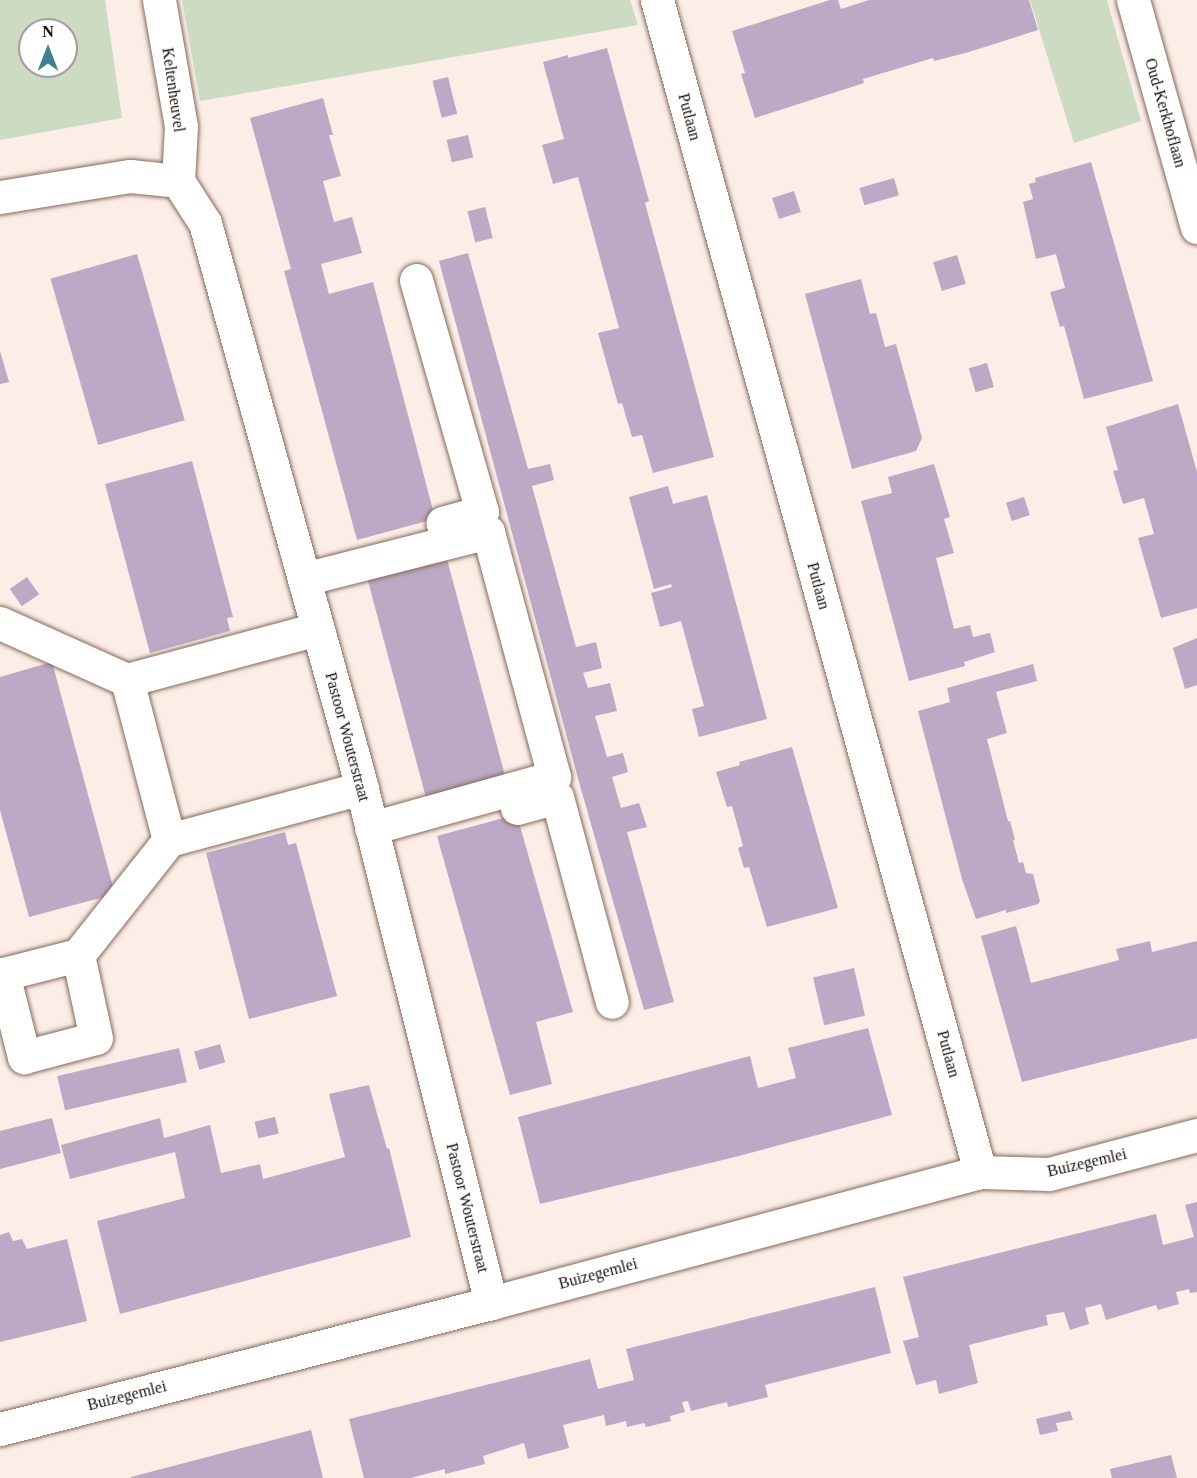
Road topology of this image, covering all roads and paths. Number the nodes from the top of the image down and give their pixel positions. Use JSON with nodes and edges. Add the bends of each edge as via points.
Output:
{"nodes":[{"id":1,"x":159,"y":0,"type":"edge"},
{"id":2,"x":657,"y":0,"type":"edge"},
{"id":3,"x":1133,"y":0,"type":"edge"},
{"id":4,"x":178,"y":181,"type":"junction"},
{"id":5,"x":0,"y":197,"type":"edge"},
{"id":6,"x":1197,"y":226,"type":"edge"},
{"id":7,"x":416,"y":280,"type":"dead end"},
{"id":8,"x":302,"y":571,"type":"junction"},
{"id":9,"x":0,"y":623,"type":"edge"},
{"id":10,"x":317,"y":629,"type":"junction"},
{"id":11,"x":127,"y":680,"type":"junction"},
{"id":12,"x":362,"y":788,"type":"junction"},
{"id":13,"x":373,"y":836,"type":"junction"},
{"id":14,"x":169,"y":840,"type":"junction"},
{"id":15,"x":78,"y":955,"type":"dead end"},
{"id":16,"x":612,"y":1002,"type":"dead end"},
{"id":17,"x":1197,"y":1135,"type":"edge"},
{"id":18,"x":980,"y":1172,"type":"junction"},
{"id":19,"x":491,"y":1303,"type":"junction"},
{"id":20,"x":0,"y":1429,"type":"edge"}],
"edges":[{"from":1,"to":4,"type":"street","name":"Keltenheuvel","via":[[181,126]]},
{"from":2,"to":18,"type":"street","name":"Putlaan"},
{"from":3,"to":6,"type":"street","name":"Oud-Kerkhoflaan"},
{"from":4,"to":5,"type":"street","via":[[130,176]]},
{"from":4,"to":8,"type":"street","name":"Pastoor Wouterstraat","via":[[205,223]]},
{"from":7,"to":8,"type":"street","via":[[482,512]]},
{"from":8,"to":10,"type":"street","name":"Pastoor Wouterstraat"},
{"from":8,"to":13,"type":"street","via":[[488,532],[554,777]]},
{"from":9,"to":11,"type":"street"},
{"from":10,"to":11,"type":"street"},
{"from":10,"to":12,"type":"street","name":"Pastoor Wouterstraat"},
{"from":11,"to":14,"type":"street"},
{"from":12,"to":13,"type":"street","name":"Pastoor Wouterstraat"},
{"from":12,"to":14,"type":"street"},
{"from":13,"to":16,"type":"street","via":[[556,797]]},
{"from":13,"to":19,"type":"street","name":"Pastoor Wouterstraat"},
{"from":14,"to":15,"type":"street"},
{"from":17,"to":18,"type":"street","name":"Buizegemlei","via":[[1049,1174]]},
{"from":18,"to":19,"type":"street","name":"Buizegemlei"},
{"from":19,"to":20,"type":"street","name":"Buizegemlei"}]}
